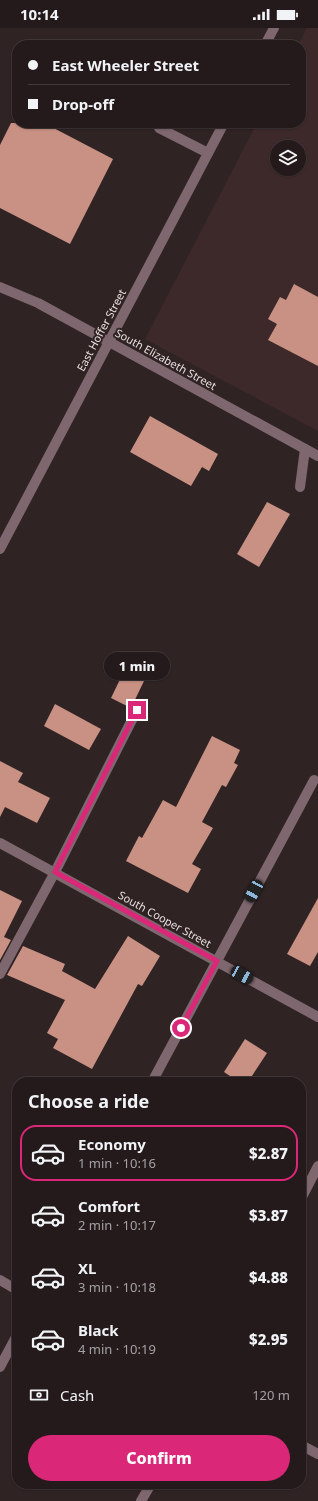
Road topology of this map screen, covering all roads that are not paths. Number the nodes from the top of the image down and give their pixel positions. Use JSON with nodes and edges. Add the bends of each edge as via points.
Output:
{"nodes":[{"id":1,"x":274,"y":28,"type":"edge"},
{"id":2,"x":268,"y":40,"type":"edge"},
{"id":3,"x":159,"y":128,"type":"dead end"},
{"id":4,"x":221,"y":128,"type":"edge"},
{"id":5,"x":208,"y":153,"type":"junction"},
{"id":6,"x":0,"y":287,"type":"edge"},
{"id":7,"x":109,"y":341,"type":"junction"},
{"id":8,"x":305,"y":449,"type":"junction"},
{"id":9,"x":318,"y":456,"type":"edge"},
{"id":10,"x":300,"y":486,"type":"dead end"},
{"id":11,"x":0,"y":549,"type":"edge"},
{"id":12,"x":137,"y":710,"type":"dead end"},
{"id":13,"x":314,"y":780,"type":"dead end"},
{"id":14,"x":0,"y":843,"type":"edge"},
{"id":15,"x":55,"y":872,"type":"junction"},
{"id":16,"x":217,"y":961,"type":"junction"},
{"id":17,"x":0,"y":974,"type":"edge"},
{"id":18,"x":318,"y":1017,"type":"edge"},
{"id":19,"x":155,"y":1077,"type":"edge"},
{"id":20,"x":318,"y":1166,"type":"edge"},
{"id":21,"x":306,"y":1189,"type":"edge"},
{"id":22,"x":0,"y":1280,"type":"edge"},
{"id":23,"x":12,"y":1287,"type":"edge"},
{"id":24,"x":12,"y":1344,"type":"edge"},
{"id":25,"x":0,"y":1367,"type":"edge"},
{"id":26,"x":306,"y":1448,"type":"edge"},
{"id":27,"x":318,"y":1454,"type":"edge"},
{"id":28,"x":148,"y":1489,"type":"edge"},
{"id":29,"x":141,"y":1501,"type":"edge"}],
"edges":[{"from":1,"to":2,"type":"street"},
{"from":3,"to":5,"type":"street"},
{"from":4,"to":5,"type":"street","name":"East Hoffer Street"},
{"from":5,"to":7,"type":"street","name":"East Hoffer Street"},
{"from":6,"to":7,"type":"street","name":"South Elizabeth Street","via":[[38,302]]},
{"from":7,"to":8,"type":"street","name":"South Elizabeth Street"},
{"from":7,"to":11,"type":"street","name":"East Hoffer Street"},
{"from":8,"to":9,"type":"street","name":"South Elizabeth Street"},
{"from":8,"to":10,"type":"street"},
{"from":12,"to":15,"type":"street"},
{"from":13,"to":16,"type":"street"},
{"from":14,"to":15,"type":"street","name":"South Cooper Street"},
{"from":15,"to":16,"type":"street","name":"South Cooper Street"},
{"from":15,"to":17,"type":"street"},
{"from":16,"to":18,"type":"street","name":"South Cooper Street"},
{"from":16,"to":19,"type":"street"},
{"from":20,"to":21,"type":"street"},
{"from":22,"to":23,"type":"street"},
{"from":24,"to":25,"type":"street"},
{"from":26,"to":27,"type":"street"},
{"from":28,"to":29,"type":"street"}]}
